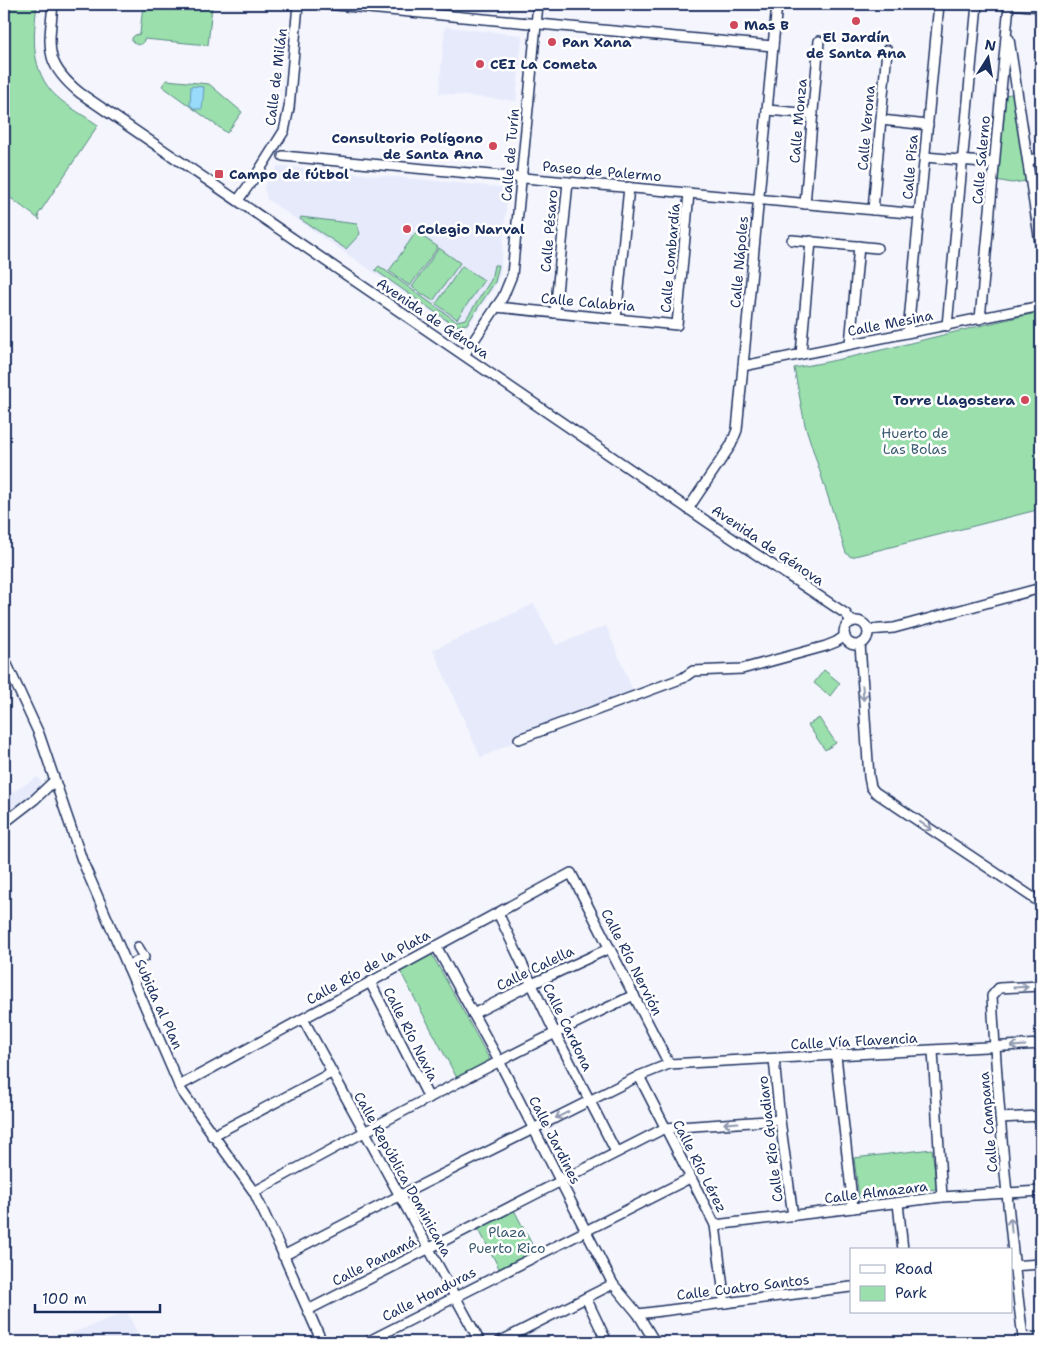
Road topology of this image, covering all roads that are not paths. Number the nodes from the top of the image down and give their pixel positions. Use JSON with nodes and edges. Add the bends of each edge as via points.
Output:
{"nodes":[{"id":1,"x":53,"y":4,"type":"edge"},
{"id":2,"x":298,"y":4,"type":"edge"},
{"id":3,"x":326,"y":4,"type":"edge"},
{"id":4,"x":538,"y":4,"type":"edge"},
{"id":5,"x":777,"y":4,"type":"edge"},
{"id":6,"x":939,"y":4,"type":"edge"},
{"id":7,"x":977,"y":4,"type":"edge"},
{"id":8,"x":1009,"y":4,"type":"edge"},
{"id":9,"x":1041,"y":7,"type":"edge"},
{"id":10,"x":536,"y":23,"type":"junction"},
{"id":11,"x":1007,"y":26,"type":"junction"},
{"id":12,"x":819,"y":41,"type":"dead end"},
{"id":13,"x":773,"y":46,"type":"junction"},
{"id":14,"x":887,"y":50,"type":"dead end"},
{"id":15,"x":767,"y":110,"type":"junction"},
{"id":16,"x":813,"y":114,"type":"junction"},
{"id":17,"x":881,"y":120,"type":"junction"},
{"id":18,"x":928,"y":124,"type":"junction"},
{"id":19,"x":283,"y":156,"type":"dead end"},
{"id":20,"x":924,"y":157,"type":"junction"},
{"id":21,"x":1041,"y":158,"type":"edge"},
{"id":22,"x":962,"y":160,"type":"junction"},
{"id":23,"x":1028,"y":160,"type":"junction"},
{"id":24,"x":994,"y":163,"type":"junction"},
{"id":25,"x":521,"y":178,"type":"junction"},
{"id":26,"x":568,"y":182,"type":"junction"},
{"id":27,"x":629,"y":187,"type":"junction"},
{"id":28,"x":689,"y":193,"type":"junction"},
{"id":29,"x":759,"y":199,"type":"junction"},
{"id":30,"x":238,"y":200,"type":"junction"},
{"id":31,"x":805,"y":204,"type":"junction"},
{"id":32,"x":873,"y":210,"type":"junction"},
{"id":33,"x":919,"y":214,"type":"junction"},
{"id":34,"x":792,"y":240,"type":"dead end"},
{"id":35,"x":811,"y":241,"type":"junction"},
{"id":36,"x":859,"y":246,"type":"junction"},
{"id":37,"x":877,"y":248,"type":"dead end"},
{"id":38,"x":1041,"y":249,"type":"edge"},
{"id":39,"x":1041,"y":306,"type":"edge"},
{"id":40,"x":496,"y":307,"type":"junction"},
{"id":41,"x":555,"y":313,"type":"junction"},
{"id":42,"x":616,"y":319,"type":"junction"},
{"id":43,"x":980,"y":319,"type":"junction"},
{"id":44,"x":678,"y":325,"type":"joint"},
{"id":45,"x":947,"y":326,"type":"junction"},
{"id":46,"x":908,"y":332,"type":"junction"},
{"id":47,"x":850,"y":344,"type":"junction"},
{"id":48,"x":801,"y":354,"type":"junction"},
{"id":49,"x":464,"y":355,"type":"junction"},
{"id":50,"x":743,"y":366,"type":"junction"},
{"id":51,"x":688,"y":509,"type":"junction"},
{"id":52,"x":1041,"y":588,"type":"edge"},
{"id":53,"x":852,"y":622,"type":"junction"},
{"id":54,"x":868,"y":630,"type":"junction"},
{"id":55,"x":845,"y":636,"type":"junction"},
{"id":56,"x":860,"y":644,"type":"junction"},
{"id":57,"x":4,"y":658,"type":"edge"},
{"id":58,"x":519,"y":738,"type":"dead end"},
{"id":59,"x":55,"y":780,"type":"junction"},
{"id":60,"x":4,"y":823,"type":"edge"},
{"id":61,"x":571,"y":873,"type":"joint"},
{"id":62,"x":1041,"y":903,"type":"edge"},
{"id":63,"x":498,"y":913,"type":"junction"},
{"id":64,"x":436,"y":946,"type":"junction"},
{"id":65,"x":138,"y":947,"type":"dead end"},
{"id":66,"x":610,"y":948,"type":"junction"},
{"id":67,"x":128,"y":967,"type":"junction"},
{"id":68,"x":370,"y":982,"type":"junction"},
{"id":69,"x":532,"y":984,"type":"junction"},
{"id":70,"x":1041,"y":986,"type":"edge"},
{"id":71,"x":634,"y":996,"type":"junction"},
{"id":72,"x":473,"y":1014,"type":"junction"},
{"id":73,"x":303,"y":1019,"type":"junction"},
{"id":74,"x":555,"y":1033,"type":"junction"},
{"id":75,"x":1041,"y":1044,"type":"edge"},
{"id":76,"x":995,"y":1048,"type":"junction"},
{"id":77,"x":933,"y":1051,"type":"junction"},
{"id":78,"x":836,"y":1056,"type":"junction"},
{"id":79,"x":774,"y":1059,"type":"junction"},
{"id":80,"x":500,"y":1062,"type":"junction"},
{"id":81,"x":669,"y":1064,"type":"junction"},
{"id":82,"x":331,"y":1073,"type":"junction"},
{"id":83,"x":639,"y":1076,"type":"junction"},
{"id":84,"x":179,"y":1086,"type":"junction"},
{"id":85,"x":429,"y":1098,"type":"junction"},
{"id":86,"x":590,"y":1101,"type":"junction"},
{"id":87,"x":1041,"y":1116,"type":"edge"},
{"id":88,"x":1000,"y":1118,"type":"junction"},
{"id":89,"x":780,"y":1120,"type":"junction"},
{"id":90,"x":664,"y":1128,"type":"junction"},
{"id":91,"x":534,"y":1129,"type":"junction"},
{"id":92,"x":364,"y":1132,"type":"junction"},
{"id":93,"x":212,"y":1136,"type":"junction"},
{"id":94,"x":616,"y":1152,"type":"junction"},
{"id":95,"x":690,"y":1178,"type":"junction"},
{"id":96,"x":560,"y":1181,"type":"junction"},
{"id":97,"x":1041,"y":1191,"type":"edge"},
{"id":98,"x":254,"y":1192,"type":"junction"},
{"id":99,"x":1008,"y":1193,"type":"junction"},
{"id":100,"x":399,"y":1196,"type":"junction"},
{"id":101,"x":942,"y":1197,"type":"junction"},
{"id":102,"x":898,"y":1203,"type":"junction"},
{"id":103,"x":854,"y":1208,"type":"junction"},
{"id":104,"x":793,"y":1216,"type":"junction"},
{"id":105,"x":715,"y":1225,"type":"junction"},
{"id":106,"x":586,"y":1231,"type":"junction"},
{"id":107,"x":428,"y":1248,"type":"junction"},
{"id":108,"x":904,"y":1248,"type":"edge"},
{"id":109,"x":1012,"y":1248,"type":"edge"},
{"id":110,"x":1012,"y":1251,"type":"edge"},
{"id":111,"x":283,"y":1256,"type":"junction"},
{"id":112,"x":1041,"y":1264,"type":"edge"},
{"id":113,"x":1013,"y":1266,"type":"edge"},
{"id":114,"x":613,"y":1284,"type":"junction"},
{"id":115,"x":850,"y":1287,"type":"edge"},
{"id":116,"x":454,"y":1297,"type":"junction"},
{"id":117,"x":586,"y":1298,"type":"junction"},
{"id":118,"x":725,"y":1303,"type":"junction"},
{"id":119,"x":308,"y":1310,"type":"junction"},
{"id":120,"x":638,"y":1314,"type":"junction"},
{"id":121,"x":1041,"y":1337,"type":"edge"},
{"id":122,"x":1024,"y":1340,"type":"edge"},
{"id":123,"x":322,"y":1342,"type":"edge"},
{"id":124,"x":367,"y":1342,"type":"edge"},
{"id":125,"x":480,"y":1342,"type":"edge"},
{"id":126,"x":499,"y":1342,"type":"edge"},
{"id":127,"x":607,"y":1342,"type":"edge"},
{"id":128,"x":655,"y":1342,"type":"edge"}],
"edges":[{"from":1,"to":30,"type":"street","name":"Avenida de Génova","via":[[50,54],[56,68],[68,82]]},
{"from":2,"to":30,"type":"street","name":"Calle de Milán","via":[[284,131]]},
{"from":3,"to":10,"type":"street"},
{"from":4,"to":10,"type":"street","name":"Calle de Turín"},
{"from":5,"to":13,"type":"street","name":"Calle Nápoles"},
{"from":6,"to":18,"type":"street","name":"Calle Pisa"},
{"from":7,"to":22,"type":"street"},
{"from":8,"to":9,"type":"street"},
{"from":8,"to":11,"type":"street","name":"Calle Salerno"},
{"from":10,"to":13,"type":"street"},
{"from":10,"to":25,"type":"street","name":"Calle de Turín"},
{"from":11,"to":23,"type":"street"},
{"from":11,"to":24,"type":"street","name":"Calle Salerno"},
{"from":12,"to":16,"type":"street","name":"Calle Monza"},
{"from":13,"to":15,"type":"street","name":"Calle Nápoles"},
{"from":14,"to":17,"type":"street","name":"Calle Verona"},
{"from":15,"to":16,"type":"street"},
{"from":15,"to":29,"type":"street","name":"Calle Nápoles"},
{"from":16,"to":31,"type":"street","name":"Calle Monza"},
{"from":17,"to":18,"type":"street"},
{"from":17,"to":32,"type":"street","name":"Calle Verona"},
{"from":18,"to":20,"type":"street","name":"Calle Pisa"},
{"from":19,"to":25,"type":"street","name":"Paseo de Palermo"},
{"from":20,"to":22,"type":"street"},
{"from":20,"to":33,"type":"street","name":"Calle Pisa"},
{"from":21,"to":23,"type":"street"},
{"from":22,"to":24,"type":"street"},
{"from":22,"to":45,"type":"street"},
{"from":23,"to":38,"type":"street"},
{"from":24,"to":43,"type":"street","name":"Calle Salerno"},
{"from":25,"to":26,"type":"street","name":"Paseo de Palermo"},
{"from":25,"to":40,"type":"street","name":"Calle de Turín","via":[[512,275]]},
{"from":26,"to":27,"type":"street","name":"Paseo de Palermo"},
{"from":26,"to":41,"type":"street","name":"Calle Pésaro"},
{"from":27,"to":28,"type":"street","name":"Paseo de Palermo"},
{"from":27,"to":42,"type":"street"},
{"from":28,"to":29,"type":"street","name":"Paseo de Palermo"},
{"from":28,"to":44,"type":"street","name":"Calle Lombardía"},
{"from":29,"to":31,"type":"street","name":"Paseo de Palermo"},
{"from":29,"to":50,"type":"street","name":"Calle Nápoles"},
{"from":30,"to":49,"type":"street","name":"Avenida de Génova"},
{"from":31,"to":32,"type":"street","name":"Paseo de Palermo"},
{"from":32,"to":33,"type":"street","name":"Paseo de Palermo"},
{"from":33,"to":46,"type":"street","name":"Calle Pisa"},
{"from":34,"to":35,"type":"street"},
{"from":35,"to":36,"type":"street"},
{"from":35,"to":48,"type":"street"},
{"from":36,"to":37,"type":"street"},
{"from":36,"to":47,"type":"street"},
{"from":39,"to":43,"type":"street","name":"Calle Mesina"},
{"from":40,"to":41,"type":"street","name":"Calle Calabria"},
{"from":40,"to":49,"type":"street","name":"Calle de Turín"},
{"from":41,"to":42,"type":"street","name":"Calle Calabria"},
{"from":42,"to":44,"type":"street","name":"Calle Calabria"},
{"from":43,"to":45,"type":"street","name":"Calle Mesina"},
{"from":45,"to":46,"type":"street","name":"Calle Mesina"},
{"from":46,"to":47,"type":"street","name":"Calle Mesina"},
{"from":47,"to":48,"type":"street","name":"Calle Mesina"},
{"from":48,"to":50,"type":"street","name":"Calle Mesina"},
{"from":49,"to":51,"type":"street","name":"Avenida de Génova"},
{"from":50,"to":51,"type":"street","name":"Calle Nápoles","via":[[734,440]]},
{"from":51,"to":53,"type":"street","name":"Avenida de Génova","via":[[846,614]]},
{"from":52,"to":54,"type":"street","via":[[894,628]]},
{"from":53,"to":54,"type":"street","via":[[862,623]]},
{"from":53,"to":55,"type":"street","via":[[847,626]]},
{"from":54,"to":56,"type":"street","via":[[866,639]]},
{"from":55,"to":56,"type":"street","via":[[851,643]]},
{"from":55,"to":58,"type":"street","via":[[826,646],[742,669],[693,671],[683,678]]},
{"from":56,"to":62,"type":"street","one_way":true,"via":[[871,787]]},
{"from":57,"to":59,"type":"street","name":"Subida al Plan","via":[[39,734]]},
{"from":59,"to":60,"type":"street"},
{"from":59,"to":67,"type":"street","name":"Subida al Plan","via":[[82,860]]},
{"from":61,"to":63,"type":"street","name":"Calle Río de la Plata"},
{"from":61,"to":66,"type":"street","name":"Calle Río Nervión"},
{"from":63,"to":64,"type":"street","name":"Calle Río de la Plata"},
{"from":63,"to":69,"type":"street","name":"Calle Cardona"},
{"from":64,"to":68,"type":"street","name":"Calle Río de la Plata"},
{"from":64,"to":72,"type":"street","name":"Calle Jardines"},
{"from":65,"to":67,"type":"street","via":[[144,957]]},
{"from":66,"to":69,"type":"street","name":"Calle Calella"},
{"from":66,"to":71,"type":"street","name":"Calle Río Nervión"},
{"from":67,"to":84,"type":"street","name":"Subida al Plan"},
{"from":68,"to":73,"type":"street","name":"Calle Río de la Plata"},
{"from":68,"to":85,"type":"street","name":"Calle Río Navia"},
{"from":69,"to":72,"type":"street","name":"Calle Calella"},
{"from":69,"to":74,"type":"street","name":"Calle Cardona"},
{"from":76,"to":70,"type":"street","name":"Calle Campana","one_way":true,"via":[[992,996],[1000,988]]},
{"from":71,"to":74,"type":"street"},
{"from":71,"to":81,"type":"street","name":"Calle Río Nervión"},
{"from":72,"to":80,"type":"street","name":"Calle Jardines"},
{"from":73,"to":82,"type":"street","name":"Calle República Dominicana"},
{"from":73,"to":84,"type":"street","name":"Calle Río de la Plata"},
{"from":74,"to":80,"type":"street"},
{"from":74,"to":86,"type":"street","name":"Calle Cardona"},
{"from":75,"to":76,"type":"street","name":"Calle Vía Flavencia","one_way":true},
{"from":76,"to":77,"type":"street","name":"Calle Vía Flavencia"},
{"from":76,"to":88,"type":"street","name":"Calle Campana"},
{"from":77,"to":78,"type":"street","name":"Calle Vía Flavencia"},
{"from":77,"to":101,"type":"street"},
{"from":78,"to":79,"type":"street","name":"Calle Vía Flavencia"},
{"from":78,"to":103,"type":"street"},
{"from":79,"to":81,"type":"street","name":"Calle Vía Flavencia"},
{"from":79,"to":89,"type":"street","name":"Calle Río Guadiaro"},
{"from":80,"to":85,"type":"street"},
{"from":80,"to":91,"type":"street","name":"Calle Jardines"},
{"from":81,"to":83,"type":"street","name":"Calle Vía Flavencia"},
{"from":82,"to":92,"type":"street","name":"Calle República Dominicana"},
{"from":82,"to":93,"type":"street"},
{"from":83,"to":86,"type":"street","name":"Calle Vía Flavencia"},
{"from":83,"to":90,"type":"street","name":"Calle Río Lérez"},
{"from":84,"to":93,"type":"street","name":"Subida al Plan"},
{"from":85,"to":92,"type":"street"},
{"from":86,"to":91,"type":"street","name":"Calle Vía Flavencia","one_way":true},
{"from":86,"to":94,"type":"street","name":"Calle Cardona"},
{"from":87,"to":88,"type":"street"},
{"from":88,"to":99,"type":"street","name":"Calle Campana"},
{"from":89,"to":90,"type":"street","one_way":true},
{"from":89,"to":104,"type":"street","name":"Calle Río Guadiaro"},
{"from":90,"to":94,"type":"street","name":"Calle Panamá"},
{"from":90,"to":95,"type":"street","name":"Calle Río Lérez"},
{"from":91,"to":96,"type":"street","name":"Calle Jardines"},
{"from":91,"to":100,"type":"street","name":"Calle Vía Flavencia"},
{"from":92,"to":98,"type":"street"},
{"from":92,"to":100,"type":"street","name":"Calle República Dominicana"},
{"from":93,"to":98,"type":"street","name":"Subida al Plan"},
{"from":94,"to":96,"type":"street","name":"Calle Panamá"},
{"from":95,"to":105,"type":"street","name":"Calle Río Lérez"},
{"from":95,"to":106,"type":"street","name":"Calle Honduras"},
{"from":96,"to":106,"type":"street","name":"Calle Jardines"},
{"from":96,"to":107,"type":"street","name":"Calle Panamá"},
{"from":97,"to":99,"type":"street","name":"Calle Almazara"},
{"from":98,"to":111,"type":"street","name":"Subida al Plan"},
{"from":99,"to":101,"type":"street","name":"Calle Almazara"},
{"from":109,"to":99,"type":"street","name":"Calle Campana","one_way":true},
{"from":100,"to":107,"type":"street","name":"Calle República Dominicana"},
{"from":100,"to":111,"type":"street","name":"Calle Vía Flavencia"},
{"from":101,"to":102,"type":"street","name":"Calle Almazara"},
{"from":102,"to":103,"type":"street","name":"Calle Almazara"},
{"from":102,"to":108,"type":"street"},
{"from":103,"to":104,"type":"street","name":"Calle Almazara"},
{"from":104,"to":105,"type":"street","name":"Calle Almazara"},
{"from":105,"to":118,"type":"street","name":"Calle Río Lérez"},
{"from":106,"to":114,"type":"street","name":"Calle Jardines"},
{"from":106,"to":116,"type":"street","name":"Calle Honduras"},
{"from":107,"to":116,"type":"street","name":"Calle República Dominicana"},
{"from":107,"to":119,"type":"street","name":"Calle Panamá"},
{"from":113,"to":110,"type":"street","name":"Calle Campana","one_way":true},
{"from":111,"to":119,"type":"street","name":"Subida al Plan"},
{"from":112,"to":113,"type":"street"},
{"from":113,"to":122,"type":"street","name":"Calle Campana"},
{"from":114,"to":117,"type":"street"},
{"from":114,"to":120,"type":"street","name":"Calle Jardines"},
{"from":115,"to":118,"type":"street","name":"Calle Cuatro Santos"},
{"from":116,"to":124,"type":"street","name":"Calle Honduras"},
{"from":116,"to":125,"type":"street","name":"Calle República Dominicana"},
{"from":117,"to":126,"type":"street"},
{"from":117,"to":127,"type":"street"},
{"from":118,"to":120,"type":"street","name":"Calle Cuatro Santos"},
{"from":119,"to":123,"type":"street","name":"Subida al Plan"},
{"from":120,"to":128,"type":"street","name":"Calle Jardines"},
{"from":121,"to":122,"type":"street"}]}
